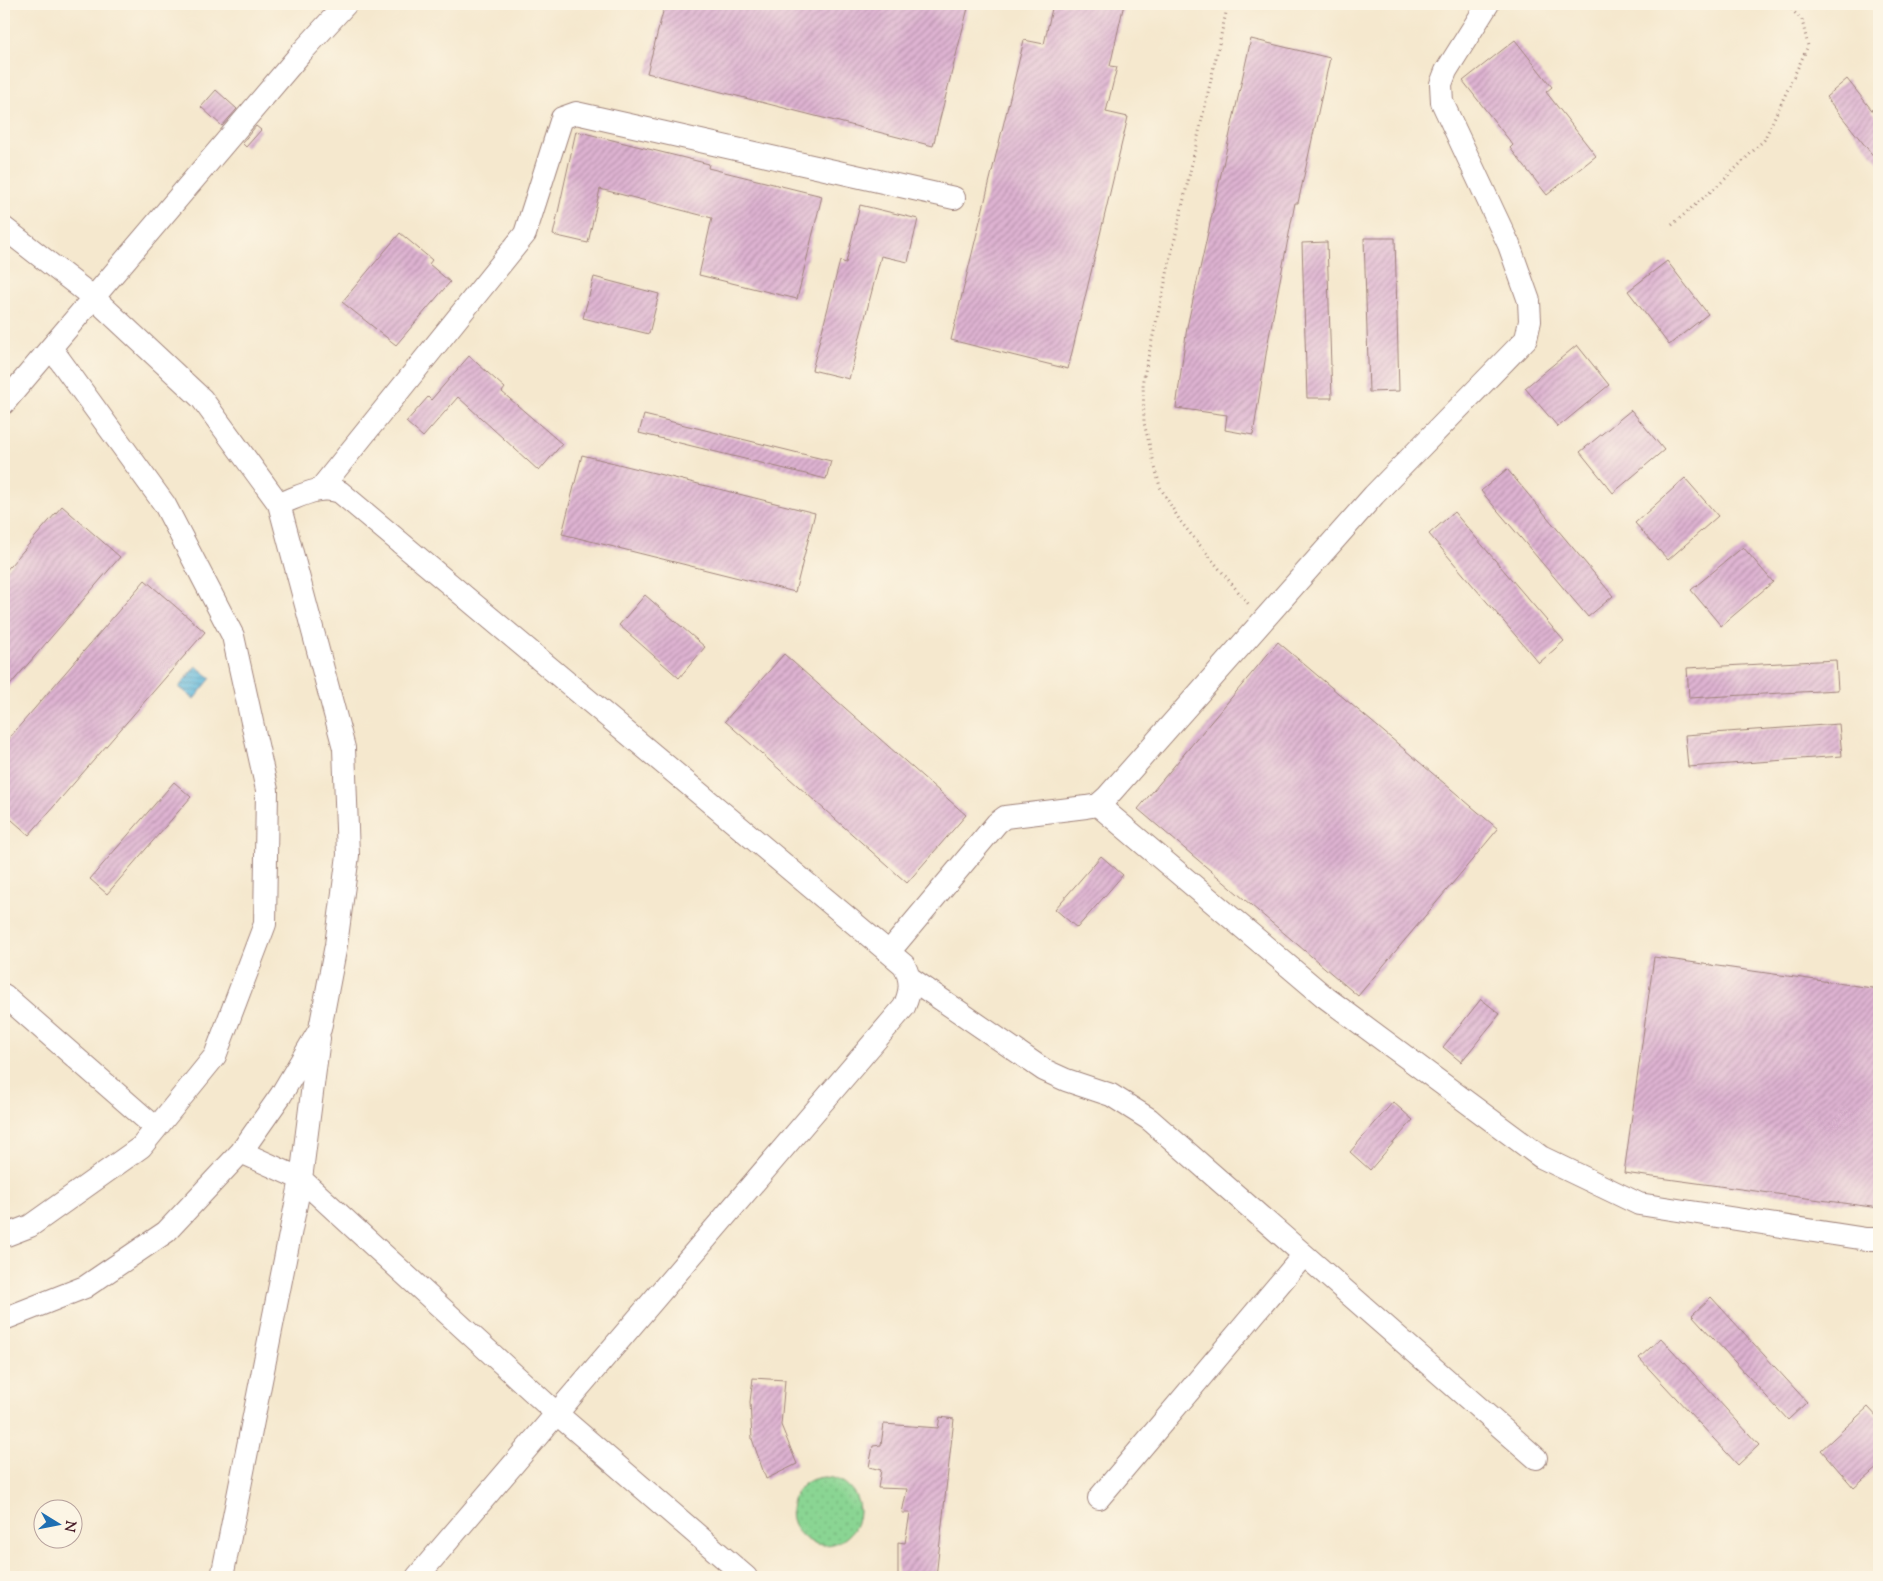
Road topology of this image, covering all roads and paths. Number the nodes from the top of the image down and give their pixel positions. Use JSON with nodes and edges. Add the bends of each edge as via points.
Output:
{"nodes":[{"id":1,"x":346,"y":4,"type":"edge"},
{"id":2,"x":1228,"y":4,"type":"edge"},
{"id":3,"x":1488,"y":4,"type":"edge"},
{"id":4,"x":1786,"y":4,"type":"edge"},
{"id":5,"x":954,"y":198,"type":"dead end"},
{"id":6,"x":1672,"y":225,"type":"dead end"},
{"id":7,"x":4,"y":228,"type":"edge"},
{"id":8,"x":94,"y":298,"type":"junction"},
{"id":9,"x":51,"y":348,"type":"junction"},
{"id":10,"x":4,"y":403,"type":"edge"},
{"id":11,"x":321,"y":488,"type":"junction"},
{"id":12,"x":279,"y":504,"type":"junction"},
{"id":13,"x":1262,"y":621,"type":"junction"},
{"id":14,"x":1098,"y":805,"type":"junction"},
{"id":15,"x":889,"y":952,"type":"junction"},
{"id":16,"x":910,"y":978,"type":"junction"},
{"id":17,"x":4,"y":995,"type":"edge"},
{"id":18,"x":320,"y":1029,"type":"junction"},
{"id":19,"x":156,"y":1128,"type":"junction"},
{"id":20,"x":241,"y":1152,"type":"junction"},
{"id":21,"x":301,"y":1179,"type":"junction"},
{"id":22,"x":4,"y":1236,"type":"edge"},
{"id":23,"x":1879,"y":1239,"type":"edge"},
{"id":24,"x":1303,"y":1256,"type":"junction"},
{"id":25,"x":4,"y":1319,"type":"edge"},
{"id":26,"x":556,"y":1413,"type":"junction"},
{"id":27,"x":1536,"y":1458,"type":"dead end"},
{"id":28,"x":1098,"y":1498,"type":"dead end"},
{"id":29,"x":222,"y":1577,"type":"edge"},
{"id":30,"x":417,"y":1577,"type":"edge"},
{"id":31,"x":746,"y":1577,"type":"edge"}],
"edges":[{"from":1,"to":8,"type":"street","via":[[300,53]]},
{"from":2,"to":13,"type":"path","via":[[1143,380],[1144,422],[1160,487],[1180,521]]},
{"from":3,"to":13,"type":"street","via":[[1446,72],[1441,84],[1442,102],[1509,245],[1529,301],[1530,321],[1526,339],[1374,495]]},
{"from":4,"to":6,"type":"path","via":[[1802,20],[1808,46],[1764,140]]},
{"from":5,"to":11,"type":"street","via":[[576,113],[562,118],[525,234]]},
{"from":7,"to":8,"type":"street"},
{"from":8,"to":9,"type":"street"},
{"from":8,"to":12,"type":"street","via":[[202,399]]},
{"from":9,"to":10,"type":"street"},
{"from":9,"to":19,"type":"street","via":[[165,505],[233,636],[267,790],[265,924],[214,1056]]},
{"from":11,"to":12,"type":"street"},
{"from":11,"to":15,"type":"street","via":[[340,492]]},
{"from":12,"to":18,"type":"street","via":[[344,748],[348,856]]},
{"from":13,"to":14,"type":"street"},
{"from":14,"to":15,"type":"street","via":[[1005,817],[997,822]]},
{"from":14,"to":23,"type":"street","via":[[1325,997],[1541,1157],[1639,1204],[1866,1240]]},
{"from":15,"to":16,"type":"street","via":[[904,965]]},
{"from":16,"to":24,"type":"street","via":[[1044,1070],[1111,1095],[1149,1119]]},
{"from":16,"to":26,"type":"street","via":[[910,994],[904,1007]]},
{"from":17,"to":19,"type":"street"},
{"from":18,"to":20,"type":"street","via":[[281,1095]]},
{"from":18,"to":21,"type":"street"},
{"from":19,"to":22,"type":"street","via":[[142,1146],[30,1226]]},
{"from":20,"to":21,"type":"street"},
{"from":20,"to":25,"type":"street","via":[[166,1232],[85,1287]]},
{"from":21,"to":26,"type":"street"},
{"from":21,"to":29,"type":"street"},
{"from":24,"to":27,"type":"street"},
{"from":24,"to":28,"type":"street"},
{"from":26,"to":30,"type":"street"},
{"from":26,"to":31,"type":"street"}]}
